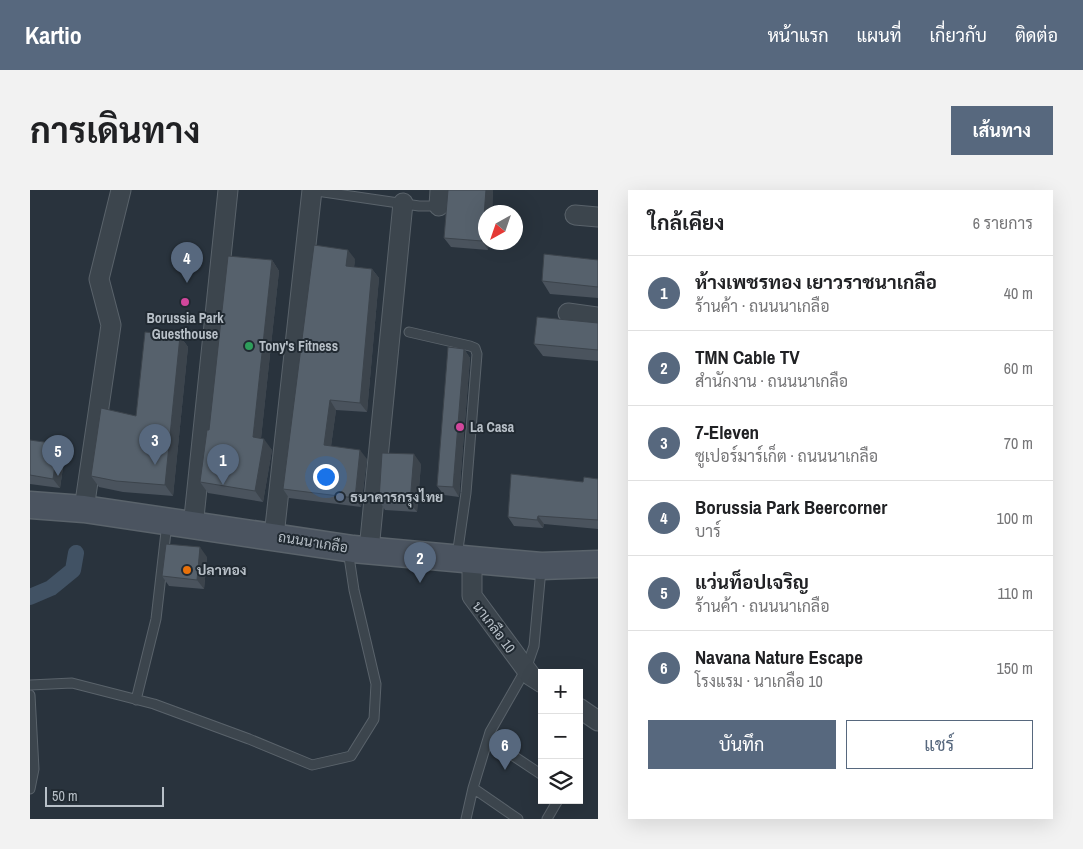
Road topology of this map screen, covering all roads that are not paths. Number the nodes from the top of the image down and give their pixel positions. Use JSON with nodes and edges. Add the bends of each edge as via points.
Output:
{"nodes":[{"id":1,"x":120,"y":190,"type":"edge"},
{"id":2,"x":228,"y":190,"type":"edge"},
{"id":3,"x":308,"y":190,"type":"edge"},
{"id":4,"x":312,"y":190,"type":"edge"},
{"id":5,"x":439,"y":198,"type":"edge"},
{"id":6,"x":403,"y":203,"type":"junction"},
{"id":7,"x":575,"y":215,"type":"dead end"},
{"id":8,"x":598,"y":217,"type":"edge"},
{"id":9,"x":568,"y":313,"type":"dead end"},
{"id":10,"x":598,"y":317,"type":"edge"},
{"id":11,"x":409,"y":332,"type":"dead end"},
{"id":12,"x":30,"y":506,"type":"edge"},
{"id":13,"x":84,"y":509,"type":"junction"},
{"id":14,"x":167,"y":522,"type":"junction"},
{"id":15,"x":193,"y":527,"type":"junction"},
{"id":16,"x":274,"y":536,"type":"junction"},
{"id":17,"x":358,"y":549,"type":"junction"},
{"id":18,"x":464,"y":559,"type":"junction"},
{"id":19,"x":598,"y":564,"type":"edge"},
{"id":20,"x":541,"y":566,"type":"junction"},
{"id":21,"x":526,"y":669,"type":"junction"},
{"id":22,"x":538,"y":680,"type":"edge"},
{"id":23,"x":30,"y":685,"type":"edge"},
{"id":24,"x":30,"y":694,"type":"edge"},
{"id":25,"x":136,"y":700,"type":"junction"},
{"id":26,"x":583,"y":711,"type":"edge"},
{"id":27,"x":598,"y":721,"type":"edge"},
{"id":28,"x":488,"y":739,"type":"junction"},
{"id":29,"x":538,"y":772,"type":"edge"},
{"id":30,"x":473,"y":788,"type":"junction"},
{"id":31,"x":30,"y":789,"type":"edge"},
{"id":32,"x":555,"y":804,"type":"edge"},
{"id":33,"x":466,"y":819,"type":"edge"},
{"id":34,"x":518,"y":819,"type":"edge"},
{"id":35,"x":546,"y":819,"type":"edge"}],
"edges":[{"from":1,"to":13,"type":"street","via":[[99,280],[112,325]]},
{"from":2,"to":15,"type":"street"},
{"from":3,"to":4,"type":"lane"},
{"from":4,"to":6,"type":"lane"},
{"from":4,"to":16,"type":"street"},
{"from":5,"to":6,"type":"lane","via":[[419,206]]},
{"from":6,"to":17,"type":"street"},
{"from":7,"to":8,"type":"street"},
{"from":9,"to":10,"type":"street"},
{"from":11,"to":18,"type":"lane","via":[[470,346],[477,354]]},
{"from":12,"to":13,"type":"street","name":"ถนนนาเกลือ"},
{"from":13,"to":14,"type":"street","name":"ถนนนาเกลือ"},
{"from":14,"to":15,"type":"street","name":"ถนนนาเกลือ"},
{"from":14,"to":25,"type":"lane","via":[[156,619]]},
{"from":15,"to":16,"type":"street","name":"ถนนนาเกลือ"},
{"from":16,"to":17,"type":"street","name":"ถนนนาเกลือ"},
{"from":17,"to":18,"type":"street","name":"ถนนนาเกลือ"},
{"from":17,"to":25,"type":"lane","via":[[354,590],[376,684],[374,719],[351,756],[312,765],[249,739]]},
{"from":18,"to":20,"type":"street","name":"ถนนนาเกลือ"},
{"from":18,"to":21,"type":"street","name":"นาเกลือ 10","via":[[472,596]]},
{"from":19,"to":20,"type":"street","name":"ถนนนาเกลือ"},
{"from":20,"to":21,"type":"lane","via":[[537,634]]},
{"from":21,"to":22,"type":"street","name":"นาเกลือ 10"},
{"from":21,"to":28,"type":"lane"},
{"from":23,"to":25,"type":"lane","via":[[72,683]]},
{"from":24,"to":31,"type":"lane","via":[[34,769]]},
{"from":26,"to":27,"type":"street"},
{"from":28,"to":29,"type":"lane"},
{"from":28,"to":30,"type":"lane"},
{"from":30,"to":33,"type":"lane"},
{"from":30,"to":34,"type":"lane"},
{"from":32,"to":35,"type":"lane"}]}
